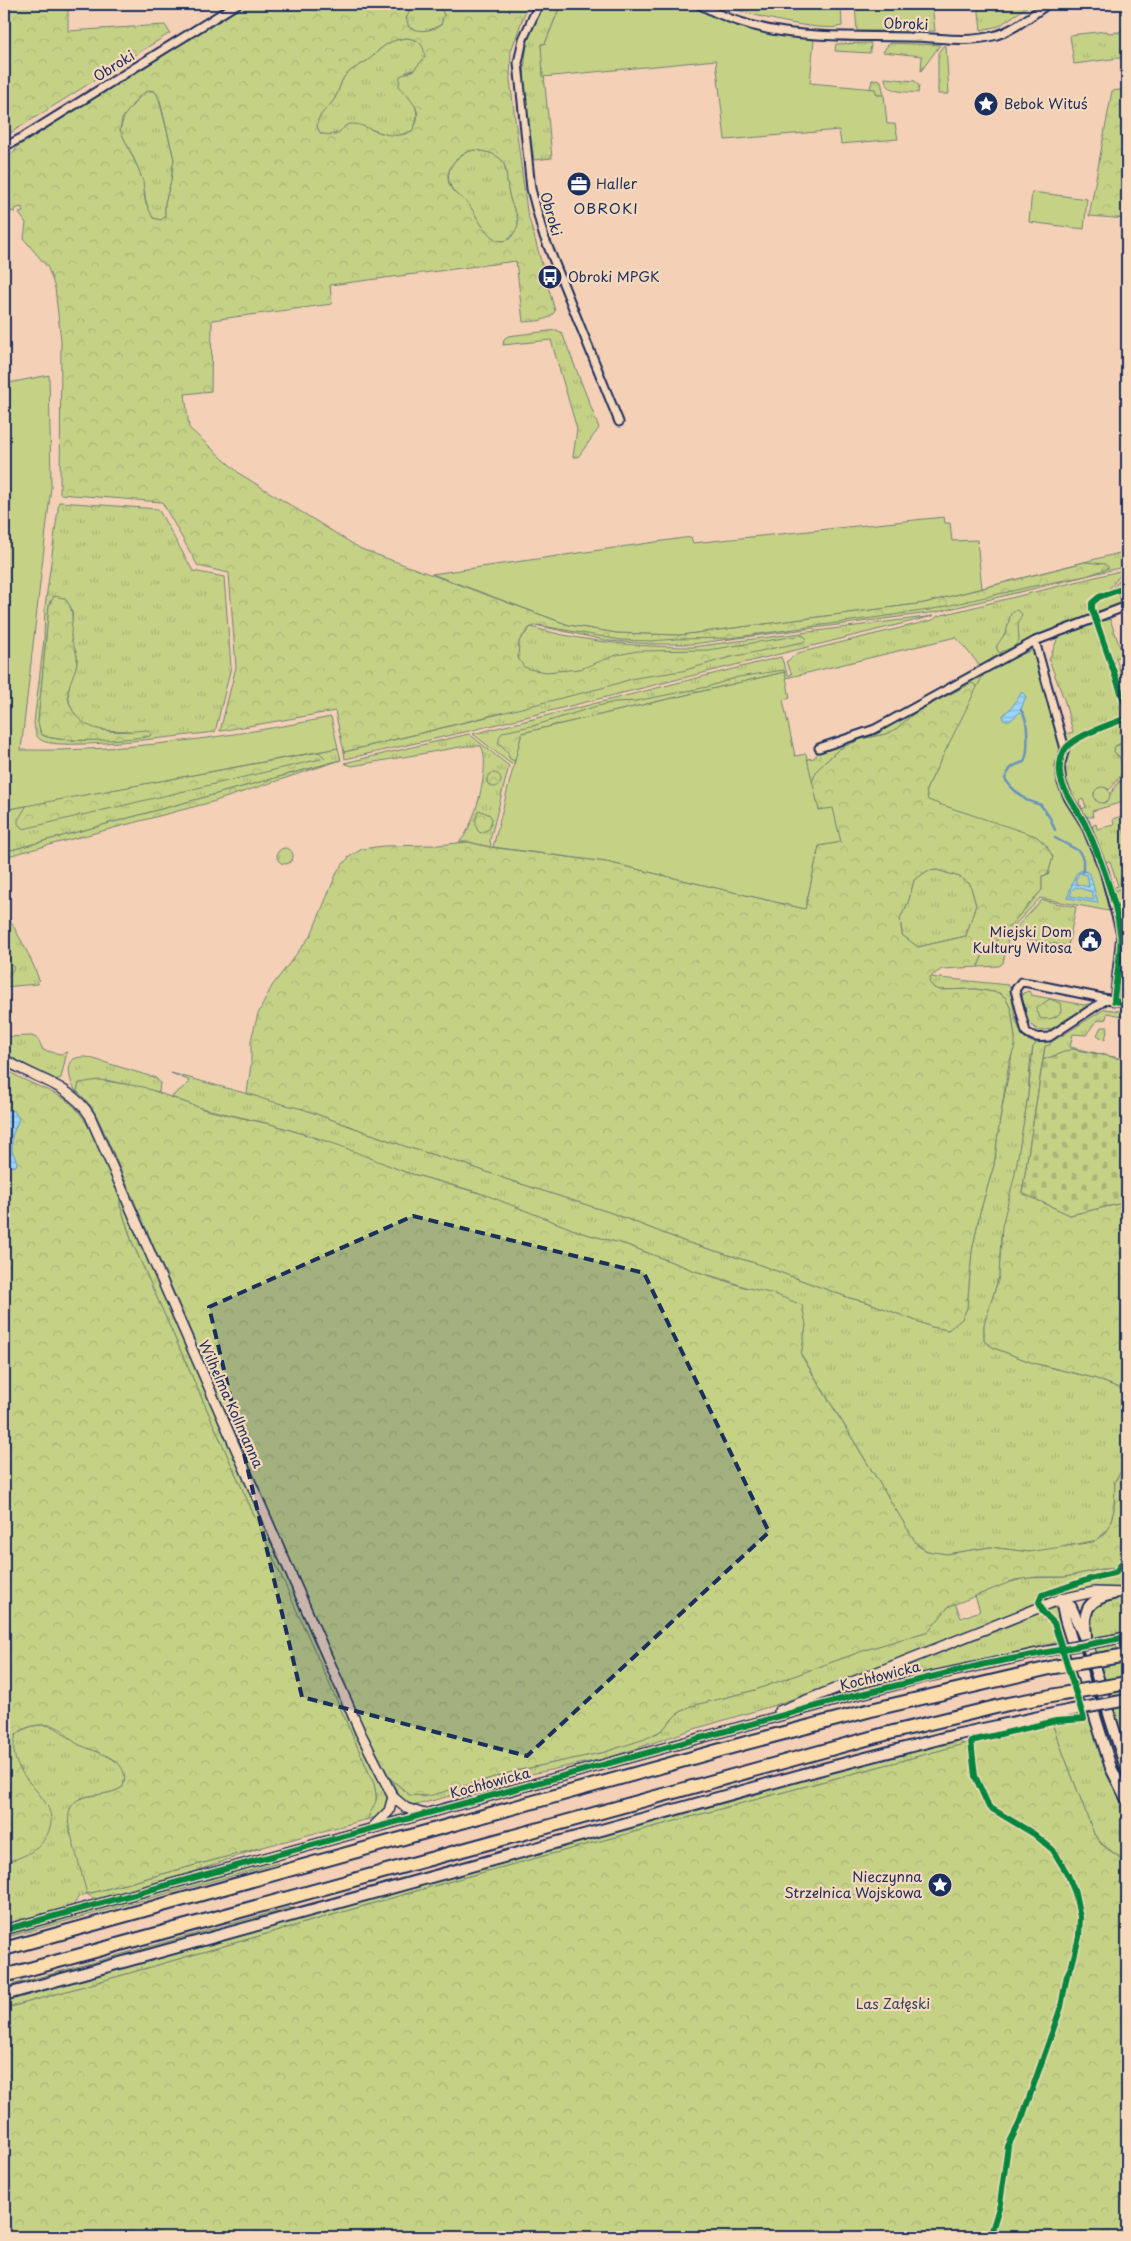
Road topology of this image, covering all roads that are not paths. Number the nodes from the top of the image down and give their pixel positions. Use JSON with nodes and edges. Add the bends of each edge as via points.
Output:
{"nodes":[{"id":1,"x":237,"y":4,"type":"edge"},
{"id":2,"x":539,"y":4,"type":"edge"},
{"id":3,"x":698,"y":4,"type":"edge"},
{"id":4,"x":1048,"y":4,"type":"edge"},
{"id":5,"x":4,"y":147,"type":"edge"},
{"id":6,"x":619,"y":422,"type":"dead end"},
{"id":7,"x":1127,"y":606,"type":"edge"},
{"id":8,"x":1035,"y":641,"type":"junction"},
{"id":9,"x":819,"y":748,"type":"dead end"},
{"id":10,"x":1110,"y":1000,"type":"junction"},
{"id":11,"x":1127,"y":1003,"type":"edge"},
{"id":12,"x":4,"y":1059,"type":"edge"},
{"id":13,"x":1113,"y":1594,"type":"junction"},
{"id":14,"x":1127,"y":1594,"type":"edge"},
{"id":15,"x":1061,"y":1599,"type":"junction"},
{"id":16,"x":1127,"y":1637,"type":"edge"},
{"id":17,"x":1086,"y":1641,"type":"junction"},
{"id":18,"x":1124,"y":1655,"type":"edge"},
{"id":19,"x":1127,"y":1683,"type":"edge"},
{"id":20,"x":1127,"y":1700,"type":"edge"},
{"id":21,"x":739,"y":1727,"type":"junction"},
{"id":22,"x":1127,"y":1771,"type":"edge"},
{"id":23,"x":393,"y":1797,"type":"junction"},
{"id":24,"x":1127,"y":1800,"type":"edge"},
{"id":25,"x":424,"y":1814,"type":"junction"},
{"id":26,"x":370,"y":1829,"type":"junction"},
{"id":27,"x":4,"y":1930,"type":"edge"},
{"id":28,"x":4,"y":1949,"type":"edge"},
{"id":29,"x":4,"y":1976,"type":"edge"},
{"id":30,"x":4,"y":1995,"type":"edge"}],
"edges":[{"from":1,"to":5,"type":"street","name":"Obroki"},
{"from":2,"to":6,"type":"street","name":"Obroki","via":[[523,39],[518,63],[534,203],[543,234]]},
{"from":3,"to":4,"type":"street","name":"Obroki","via":[[733,20],[777,31],[820,36],[962,39],[1005,32]]},
{"from":7,"to":8,"type":"street"},
{"from":8,"to":9,"type":"street","via":[[875,729]]},
{"from":8,"to":10,"type":"street","via":[[1065,750],[1060,766],[1062,783],[1085,824],[1104,871],[1121,934]]},
{"from":10,"to":10,"type":"street","via":[[1021,982],[1015,990],[1026,1032],[1040,1038],[1049,1037]]},
{"from":10,"to":11,"type":"street"},
{"from":12,"to":23,"type":"street","name":"Wilhelma Kollmanna","via":[[69,1094],[92,1120],[353,1716]]},
{"from":13,"to":14,"type":"street"},
{"from":13,"to":15,"type":"street","via":[[1094,1592]]},
{"from":13,"to":17,"type":"main road","via":[[1094,1600],[1086,1610]]},
{"from":15,"to":17,"type":"main road","via":[[1071,1607]]},
{"from":15,"to":21,"type":"street"},
{"from":15,"to":24,"type":"main road","via":[[1106,1754]]},
{"from":16,"to":21,"type":"street","name":"Kochłowicka","bridge":true,"via":[[914,1680]]},
{"from":17,"to":22,"type":"main road"},
{"from":18,"to":28,"type":"highway","bridge":true,"via":[[942,1692]]},
{"from":19,"to":29,"type":"highway","bridge":true,"via":[[1008,1704],[885,1734]]},
{"from":20,"to":30,"type":"main road","bridge":true,"via":[[886,1752]]},
{"from":21,"to":25,"type":"street","name":"Kochłowicka"},
{"from":23,"to":25,"type":"street","via":[[406,1808]]},
{"from":23,"to":26,"type":"street","via":[[389,1811]]},
{"from":25,"to":26,"type":"street","name":"Kochłowicka"},
{"from":26,"to":27,"type":"street","name":"Kochłowicka"}]}
